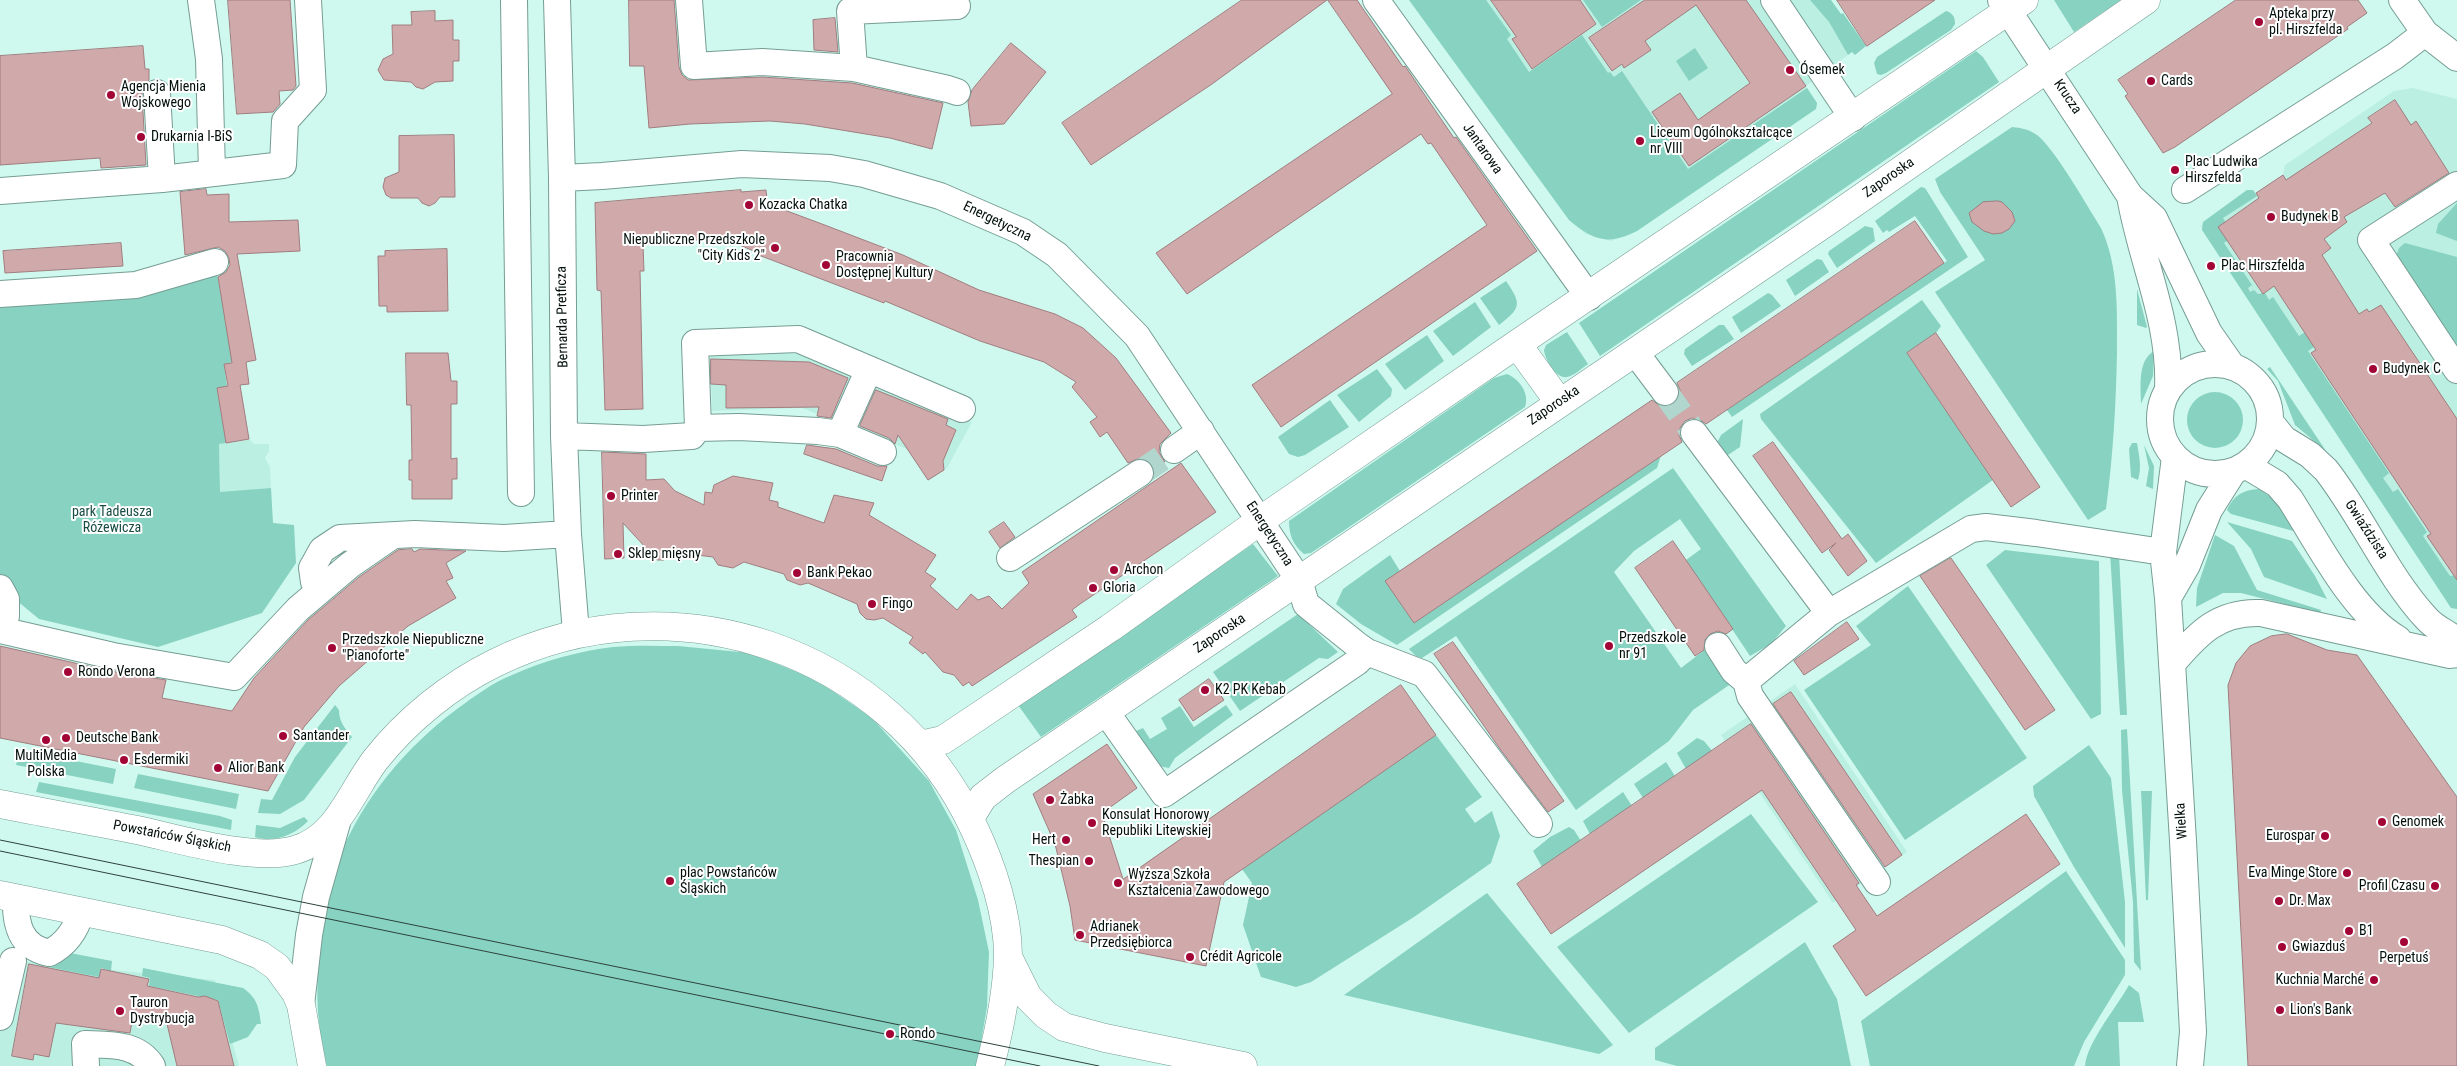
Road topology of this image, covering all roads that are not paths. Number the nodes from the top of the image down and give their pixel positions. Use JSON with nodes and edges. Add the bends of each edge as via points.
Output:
{"nodes":[{"id":1,"x":201,"y":0,"type":"edge"},
{"id":2,"x":308,"y":0,"type":"edge"},
{"id":3,"x":514,"y":0,"type":"edge"},
{"id":4,"x":557,"y":0,"type":"edge"},
{"id":5,"x":689,"y":0,"type":"edge"},
{"id":6,"x":1376,"y":0,"type":"edge"},
{"id":7,"x":1774,"y":0,"type":"edge"},
{"id":8,"x":2146,"y":0,"type":"edge"},
{"id":9,"x":2402,"y":0,"type":"edge"},
{"id":10,"x":2011,"y":4,"type":"edge"},
{"id":11,"x":850,"y":6,"type":"edge"},
{"id":12,"x":957,"y":6,"type":"dead end"},
{"id":13,"x":2425,"y":33,"type":"junction"},
{"id":14,"x":2457,"y":58,"type":"edge"},
{"id":15,"x":854,"y":68,"type":"junction"},
{"id":16,"x":2047,"y":68,"type":"junction"},
{"id":17,"x":957,"y":92,"type":"dead end"},
{"id":18,"x":157,"y":93,"type":"dead end"},
{"id":19,"x":1853,"y":118,"type":"junction"},
{"id":20,"x":212,"y":172,"type":"junction"},
{"id":21,"x":162,"y":178,"type":"junction"},
{"id":22,"x":562,"y":178,"type":"junction"},
{"id":23,"x":2457,"y":185,"type":"edge"},
{"id":24,"x":0,"y":190,"type":"edge"},
{"id":25,"x":2186,"y":190,"type":"dead end"},
{"id":26,"x":2130,"y":196,"type":"junction"},
{"id":27,"x":215,"y":262,"type":"dead end"},
{"id":28,"x":0,"y":294,"type":"edge"},
{"id":29,"x":1588,"y":297,"type":"junction"},
{"id":30,"x":1517,"y":344,"type":"junction"},
{"id":31,"x":1634,"y":352,"type":"junction"},
{"id":32,"x":2232,"y":366,"type":"junction"},
{"id":33,"x":869,"y":369,"type":"junction"},
{"id":34,"x":2457,"y":370,"type":"edge"},
{"id":35,"x":2168,"y":389,"type":"junction"},
{"id":36,"x":1665,"y":392,"type":"tunnel mouth"},
{"id":37,"x":1560,"y":402,"type":"junction"},
{"id":38,"x":962,"y":409,"type":"dead end"},
{"id":39,"x":2271,"y":423,"type":"junction"},
{"id":40,"x":698,"y":428,"type":"junction"},
{"id":41,"x":1202,"y":431,"type":"junction"},
{"id":42,"x":1694,"y":433,"type":"tunnel mouth"},
{"id":43,"x":840,"y":434,"type":"junction"},
{"id":44,"x":564,"y":436,"type":"junction"},
{"id":45,"x":1174,"y":450,"type":"tunnel mouth"},
{"id":46,"x":883,"y":452,"type":"dead end"},
{"id":47,"x":2175,"y":457,"type":"junction"},
{"id":48,"x":2240,"y":469,"type":"junction"},
{"id":49,"x":1140,"y":473,"type":"tunnel mouth"},
{"id":50,"x":521,"y":493,"type":"dead end"},
{"id":51,"x":1261,"y":520,"type":"junction"},
{"id":52,"x":568,"y":534,"type":"junction"},
{"id":53,"x":392,"y":536,"type":"junction"},
{"id":54,"x":2163,"y":552,"type":"junction"},
{"id":55,"x":1010,"y":558,"type":"dead end"},
{"id":56,"x":1299,"y":580,"type":"junction"},
{"id":57,"x":314,"y":582,"type":"dead end"},
{"id":58,"x":0,"y":588,"type":"edge"},
{"id":59,"x":2168,"y":598,"type":"junction"},
{"id":60,"x":1829,"y":613,"type":"junction"},
{"id":61,"x":3,"y":623,"type":"edge"},
{"id":62,"x":576,"y":633,"type":"junction"},
{"id":63,"x":2457,"y":641,"type":"edge"},
{"id":64,"x":2406,"y":644,"type":"junction"},
{"id":65,"x":1718,"y":646,"type":"dead end"},
{"id":66,"x":1367,"y":652,"type":"junction"},
{"id":67,"x":2457,"y":654,"type":"edge"},
{"id":68,"x":2172,"y":664,"type":"junction"},
{"id":69,"x":1746,"y":682,"type":"junction"},
{"id":70,"x":1106,"y":712,"type":"junction"},
{"id":71,"x":920,"y":745,"type":"junction"},
{"id":72,"x":0,"y":804,"type":"edge"},
{"id":73,"x":970,"y":818,"type":"junction"},
{"id":74,"x":337,"y":823,"type":"junction"},
{"id":75,"x":1538,"y":824,"type":"dead end"},
{"id":76,"x":1877,"y":882,"type":"dead end"},
{"id":77,"x":8,"y":896,"type":"edge"},
{"id":78,"x":81,"y":912,"type":"junction"},
{"id":79,"x":1008,"y":957,"type":"junction"},
{"id":80,"x":13,"y":961,"type":"dead end"},
{"id":81,"x":301,"y":1005,"type":"junction"},
{"id":82,"x":0,"y":1017,"type":"edge"},
{"id":83,"x":2194,"y":1059,"type":"edge"},
{"id":84,"x":86,"y":1066,"type":"edge"},
{"id":85,"x":152,"y":1066,"type":"edge"},
{"id":86,"x":312,"y":1066,"type":"edge"},
{"id":87,"x":990,"y":1066,"type":"edge"},
{"id":88,"x":1243,"y":1066,"type":"edge"}],
"edges":[{"from":1,"to":20,"type":"street","via":[[209,59]]},
{"from":2,"to":20,"type":"street","via":[[313,90],[285,121],[284,165]]},
{"from":3,"to":50,"type":"street"},
{"from":4,"to":22,"type":"street","name":"Bernarda Pretficza"},
{"from":5,"to":15,"type":"street","via":[[694,66],[762,62]]},
{"from":6,"to":29,"type":"street","name":"Jantarowa"},
{"from":7,"to":19,"type":"street"},
{"from":8,"to":16,"type":"main road","name":"Zaporoska"},
{"from":9,"to":13,"type":"street"},
{"from":10,"to":16,"type":"street","name":"Krucza"},
{"from":10,"to":19,"type":"main road"},
{"from":11,"to":12,"type":"street"},
{"from":11,"to":15,"type":"street"},
{"from":13,"to":14,"type":"street"},
{"from":13,"to":25,"type":"street","via":[[2395,56]]},
{"from":15,"to":17,"type":"street"},
{"from":16,"to":26,"type":"street","name":"Krucza"},
{"from":16,"to":31,"type":"main road","name":"Zaporoska"},
{"from":18,"to":21,"type":"street"},
{"from":19,"to":29,"type":"main road"},
{"from":20,"to":21,"type":"street"},
{"from":21,"to":24,"type":"street"},
{"from":22,"to":41,"type":"street","name":"Energetyczna","via":[[742,164],[796,165],[864,174],[940,196],[1023,232],[1057,254],[1137,336]]},
{"from":22,"to":44,"type":"street","name":"Bernarda Pretficza"},
{"from":23,"to":34,"type":"street","via":[[2371,240]]},
{"from":26,"to":32,"type":"street","name":"Krucza","via":[[2154,218],[2209,333]]},
{"from":26,"to":35,"type":"street","name":"Krucza","via":[[2165,332]]},
{"from":27,"to":28,"type":"street","via":[[136,285]]},
{"from":29,"to":30,"type":"main road"},
{"from":30,"to":37,"type":"main road"},
{"from":30,"to":51,"type":"main road"},
{"from":31,"to":36,"type":"street"},
{"from":31,"to":37,"type":"main road","name":"Zaporoska"},
{"from":32,"to":35,"type":"street","via":[[2203,365],[2178,378]]},
{"from":32,"to":39,"type":"street","via":[[2254,379],[2262,389],[2268,401]]},
{"from":33,"to":38,"type":"street"},
{"from":33,"to":40,"type":"street","via":[[798,339],[695,343]]},
{"from":33,"to":43,"type":"street"},
{"from":35,"to":47,"type":"street","via":[[2160,417],[2164,438]]},
{"from":37,"to":56,"type":"main road","name":"Zaporoska"},
{"from":39,"to":48,"type":"street","via":[[2261,450]]},
{"from":39,"to":63,"type":"street","name":"Gwiaździsta","via":[[2284,439],[2310,455],[2326,470],[2419,610],[2438,629]]},
{"from":40,"to":43,"type":"street","via":[[738,427]]},
{"from":40,"to":44,"type":"street","via":[[692,436],[671,438]]},
{"from":41,"to":45,"type":"street"},
{"from":41,"to":51,"type":"street","name":"Energetyczna"},
{"from":42,"to":60,"type":"street"},
{"from":43,"to":46,"type":"street"},
{"from":44,"to":52,"type":"street","name":"Bernarda Pretficza"},
{"from":47,"to":48,"type":"street","via":[[2196,471],[2220,474]]},
{"from":47,"to":54,"type":"street","name":"Wielka"},
{"from":48,"to":59,"type":"street","via":[[2209,510],[2187,565]]},
{"from":48,"to":64,"type":"street","via":[[2277,484],[2369,618]]},
{"from":49,"to":55,"type":"street"},
{"from":51,"to":56,"type":"street","name":"Energetyczna"},
{"from":51,"to":71,"type":"main road","via":[[962,728],[943,740]]},
{"from":52,"to":53,"type":"street","via":[[510,538],[445,534]]},
{"from":52,"to":62,"type":"street","name":"Bernarda Pretficza"},
{"from":53,"to":57,"type":"street","via":[[340,538],[322,550],[312,568]]},
{"from":53,"to":61,"type":"street","via":[[350,565],[298,609],[234,677],[113,656]]},
{"from":54,"to":59,"type":"street","name":"Wielka"},
{"from":54,"to":60,"type":"street","via":[[2028,532],[1986,527],[1971,529]]},
{"from":56,"to":66,"type":"street","name":"Energetyczna","via":[[1306,604]]},
{"from":56,"to":70,"type":"main road","name":"Zaporoska"},
{"from":58,"to":61,"type":"street","via":[[6,599]]},
{"from":59,"to":68,"type":"street","name":"Wielka"},
{"from":60,"to":69,"type":"street"},
{"from":62,"to":71,"type":"main road","via":[[635,625],[663,625],[716,630],[775,646],[833,673],[883,709]]},
{"from":62,"to":74,"type":"main road","via":[[500,660],[443,695],[376,759]]},
{"from":64,"to":67,"type":"street"},
{"from":64,"to":68,"type":"street","via":[[2243,612],[2223,617],[2192,640]]},
{"from":65,"to":69,"type":"street","via":[[1734,671]]},
{"from":66,"to":70,"type":"street","via":[[1164,794]]},
{"from":66,"to":75,"type":"street","name":"Energetyczna","via":[[1424,674]]},
{"from":68,"to":83,"type":"street","name":"Wielka"},
{"from":69,"to":76,"type":"street","via":[[1750,696]]},
{"from":70,"to":73,"type":"main road","name":"Zaporoska","via":[[991,790],[978,803]]},
{"from":71,"to":73,"type":"main road"},
{"from":72,"to":74,"type":"main road","name":"Powstańców Śląskich","via":[[222,848],[268,854],[298,850]]},
{"from":73,"to":79,"type":"main road","via":[[993,876],[1003,916]]},
{"from":74,"to":81,"type":"street","via":[[316,897]]},
{"from":77,"to":78,"type":"main road"},
{"from":77,"to":78,"type":"street","via":[[26,943],[36,950],[49,952],[65,943],[77,927]]},
{"from":78,"to":81,"type":"main road","via":[[239,945],[277,967],[290,982]]},
{"from":79,"to":87,"type":"main road","via":[[997,1039]]},
{"from":79,"to":88,"type":"main road","via":[[1028,997],[1046,1015],[1064,1026],[1105,1038]]},
{"from":80,"to":82,"type":"street"},
{"from":81,"to":86,"type":"main road"},
{"from":84,"to":85,"type":"street","via":[[85,1044],[135,1049],[146,1056]]}]}
